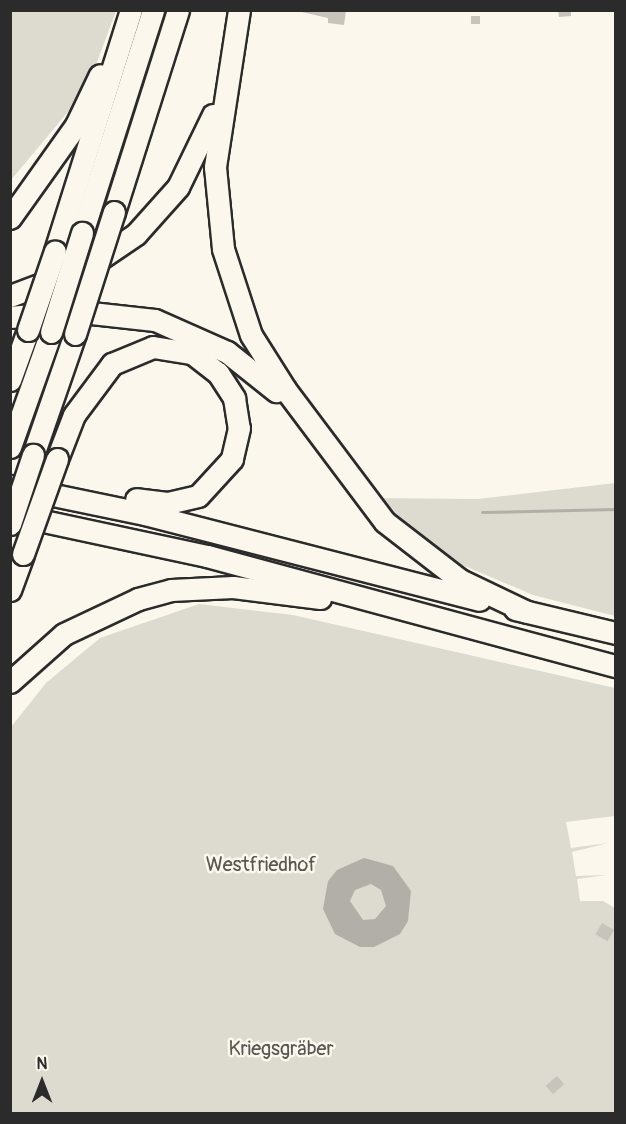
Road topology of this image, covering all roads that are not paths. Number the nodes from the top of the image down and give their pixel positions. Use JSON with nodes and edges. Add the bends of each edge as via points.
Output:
{"nodes":[{"id":1,"x":127,"y":10,"type":"edge"},
{"id":2,"x":132,"y":10,"type":"edge"},
{"id":3,"x":153,"y":10,"type":"edge"},
{"id":4,"x":178,"y":10,"type":"edge"},
{"id":5,"x":239,"y":10,"type":"edge"},
{"id":6,"x":230,"y":64,"type":"junction"},
{"id":7,"x":10,"y":218,"type":"edge"},
{"id":8,"x":10,"y":296,"type":"edge"},
{"id":9,"x":10,"y":317,"type":"edge"},
{"id":10,"x":10,"y":380,"type":"edge"},
{"id":11,"x":306,"y":417,"type":"junction"},
{"id":12,"x":10,"y":447,"type":"edge"},
{"id":13,"x":18,"y":487,"type":"edge"},
{"id":14,"x":10,"y":514,"type":"edge"},
{"id":15,"x":10,"y":524,"type":"edge"},
{"id":16,"x":10,"y":590,"type":"edge"},
{"id":17,"x":527,"y":612,"type":"junction"},
{"id":18,"x":418,"y":613,"type":"junction"},
{"id":19,"x":615,"y":633,"type":"edge"},
{"id":20,"x":615,"y":666,"type":"edge"},
{"id":21,"x":10,"y":682,"type":"edge"}],
"edges":[{"from":1,"to":7,"type":"highway","via":[[76,125]]},
{"from":2,"to":10,"type":"highway","bridge":true},
{"from":3,"to":12,"type":"highway","bridge":true,"via":[[51,332]]},
{"from":4,"to":15,"type":"highway","bridge":true},
{"from":5,"to":6,"type":"highway"},
{"from":6,"to":8,"type":"highway","via":[[197,157],[158,212],[88,266]]},
{"from":6,"to":11,"type":"highway","via":[[215,167],[223,249],[251,335]]},
{"from":9,"to":11,"type":"highway","via":[[101,311],[172,326],[227,352]]},
{"from":11,"to":17,"type":"highway","via":[[365,499],[407,542],[460,580]]},
{"from":13,"to":16,"type":"highway","bridge":true,"via":[[55,484],[146,501],[189,500],[214,485],[232,459],[238,438],[237,407],[223,378],[202,359],[178,348],[141,350],[96,379],[57,459],[23,554]]},
{"from":13,"to":17,"type":"highway"},
{"from":14,"to":18,"type":"highway","via":[[207,556]]},
{"from":17,"to":19,"type":"highway"},
{"from":18,"to":20,"type":"highway"},
{"from":18,"to":21,"type":"highway","via":[[233,587],[171,590],[79,625]]}]}
